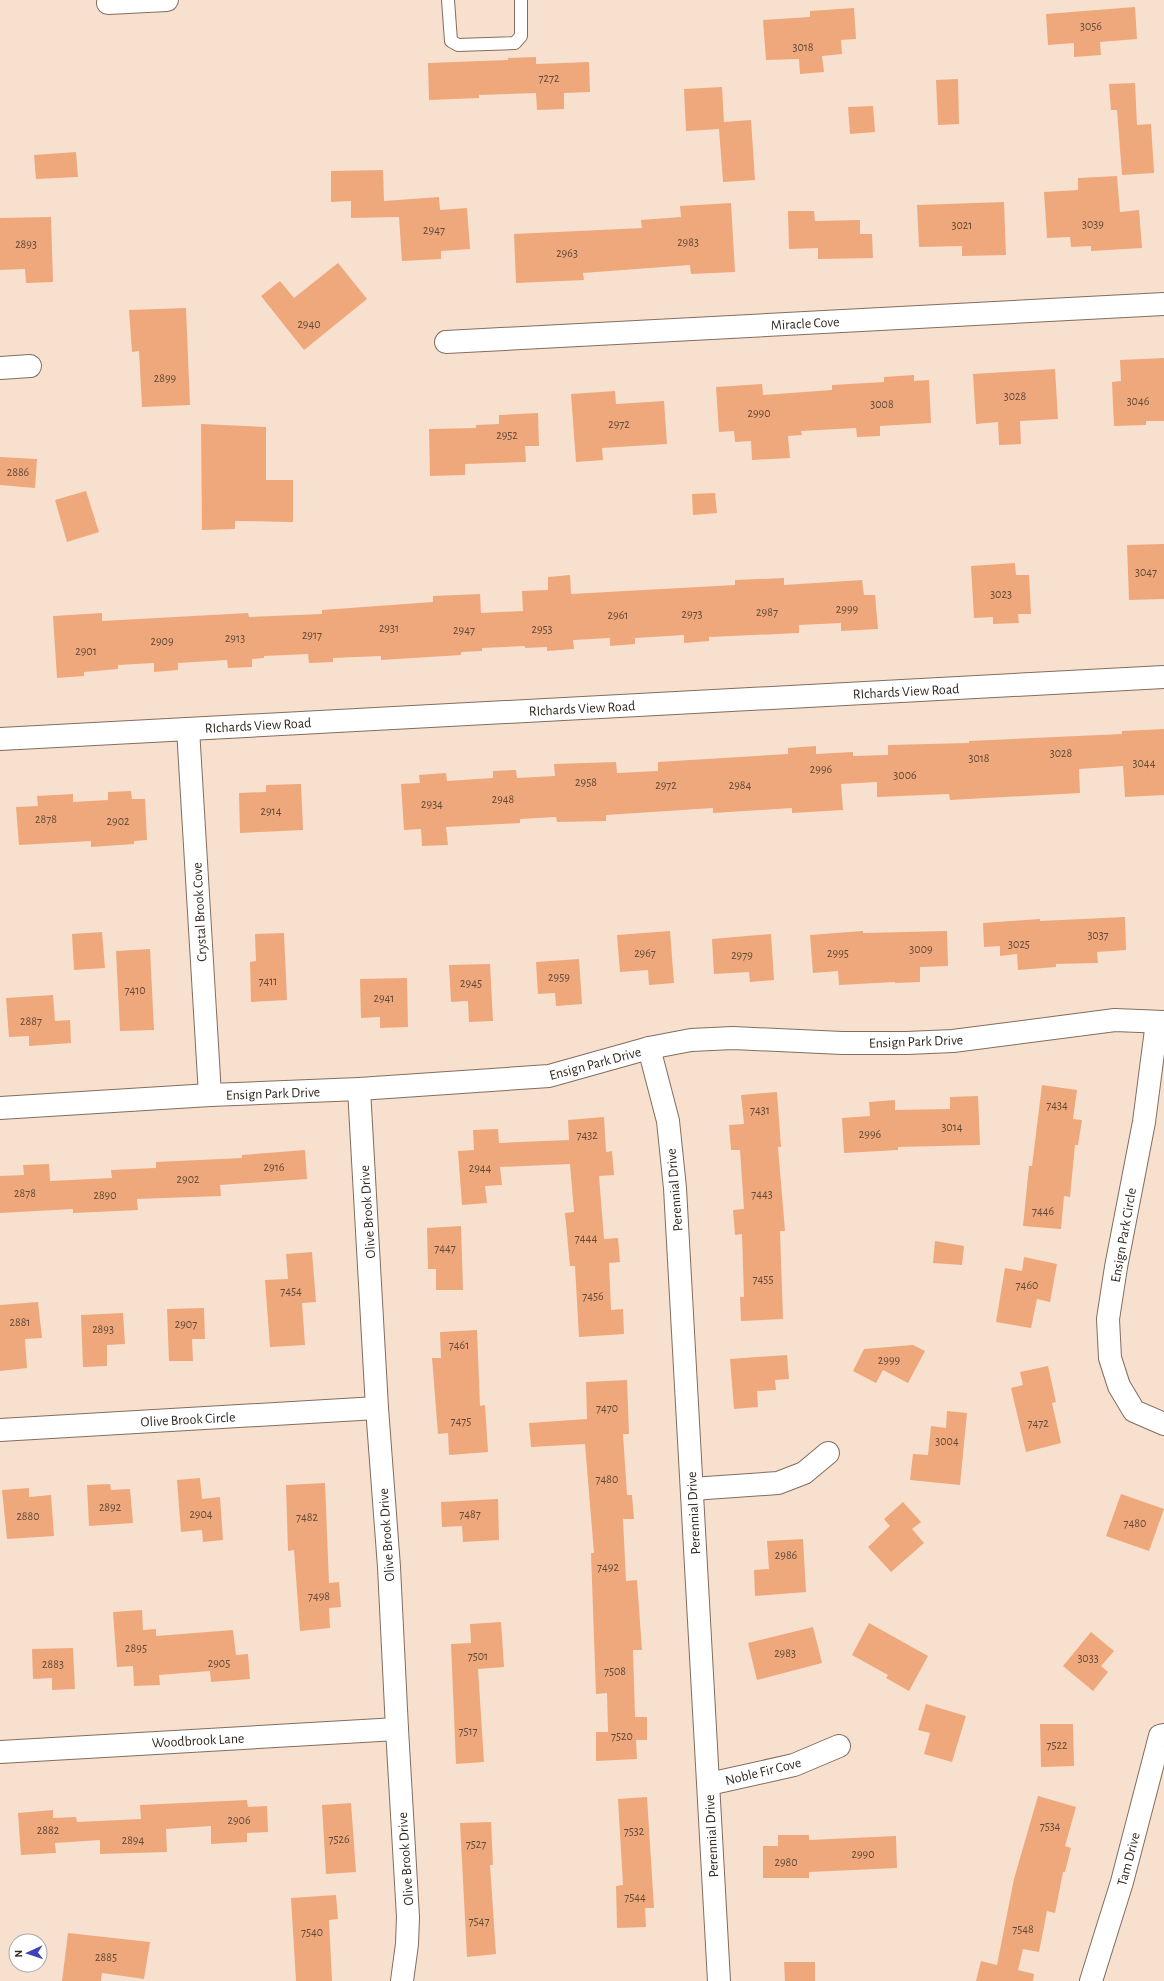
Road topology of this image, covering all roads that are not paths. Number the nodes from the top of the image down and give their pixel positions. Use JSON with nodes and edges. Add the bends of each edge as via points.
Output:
{"nodes":[{"id":1,"x":167,"y":0,"type":"edge"},
{"id":2,"x":448,"y":0,"type":"edge"},
{"id":3,"x":520,"y":0,"type":"edge"},
{"id":4,"x":108,"y":3,"type":"dead end"},
{"id":5,"x":1164,"y":304,"type":"edge"},
{"id":6,"x":446,"y":342,"type":"dead end"},
{"id":7,"x":30,"y":366,"type":"dead end"},
{"id":8,"x":0,"y":368,"type":"edge"},
{"id":9,"x":1164,"y":677,"type":"edge"},
{"id":10,"x":188,"y":729,"type":"junction"},
{"id":11,"x":0,"y":739,"type":"edge"},
{"id":12,"x":1160,"y":1022,"type":"edge"},
{"id":13,"x":649,"y":1048,"type":"junction"},
{"id":14,"x":359,"y":1089,"type":"junction"},
{"id":15,"x":210,"y":1095,"type":"junction"},
{"id":16,"x":0,"y":1108,"type":"edge"},
{"id":17,"x":377,"y":1408,"type":"junction"},
{"id":18,"x":1164,"y":1424,"type":"edge"},
{"id":19,"x":0,"y":1430,"type":"edge"},
{"id":20,"x":828,"y":1454,"type":"dead end"},
{"id":21,"x":692,"y":1489,"type":"junction"},
{"id":22,"x":396,"y":1729,"type":"junction"},
{"id":23,"x":1162,"y":1735,"type":"edge"},
{"id":24,"x":839,"y":1746,"type":"dead end"},
{"id":25,"x":0,"y":1752,"type":"edge"},
{"id":26,"x":708,"y":1784,"type":"junction"},
{"id":27,"x":402,"y":1981,"type":"edge"},
{"id":28,"x":719,"y":1981,"type":"edge"},
{"id":29,"x":1091,"y":1981,"type":"edge"}],
"edges":[{"from":1,"to":4,"type":"street"},
{"from":2,"to":3,"type":"lane","via":[[451,41],[458,45],[515,43],[521,36]]},
{"from":5,"to":6,"type":"street","name":"Miracle Cove"},
{"from":7,"to":8,"type":"street"},
{"from":9,"to":10,"type":"street","name":"RIchards View Road"},
{"from":10,"to":11,"type":"street","name":"RIchards View Road"},
{"from":10,"to":15,"type":"street","name":"Crystal Brook Cove"},
{"from":12,"to":13,"type":"street","name":"Ensign Park Drive","via":[[1115,1020],[945,1041],[842,1043],[733,1038],[691,1040]]},
{"from":12,"to":18,"type":"street","name":"Ensign Park Circle","via":[[1108,1319],[1110,1358],[1119,1386],[1134,1411]]},
{"from":13,"to":14,"type":"street","name":"Ensign Park Drive","via":[[549,1076]]},
{"from":13,"to":21,"type":"street","name":"Perennial Drive","via":[[668,1120],[675,1188]]},
{"from":14,"to":15,"type":"street","name":"Ensign Park Drive"},
{"from":14,"to":17,"type":"street","name":"Olive Brook Drive"},
{"from":15,"to":16,"type":"street","name":"Ensign Park Drive"},
{"from":17,"to":19,"type":"street","name":"Olive Brook Circle"},
{"from":17,"to":22,"type":"street","name":"Olive Brook Drive","via":[[389,1566]]},
{"from":20,"to":21,"type":"street","via":[[804,1473],[778,1483]]},
{"from":21,"to":26,"type":"street","name":"Perennial Drive"},
{"from":22,"to":25,"type":"street","name":"Woodbrook Lane"},
{"from":22,"to":27,"type":"street","name":"Olive Brook Drive","via":[[408,1917],[408,1944]]},
{"from":23,"to":29,"type":"street","name":"Tam Drive","via":[[1122,1882]]},
{"from":24,"to":26,"type":"street","name":"Noble Fir Cove","via":[[794,1765]]},
{"from":26,"to":28,"type":"street","name":"Perennial Drive"}]}
